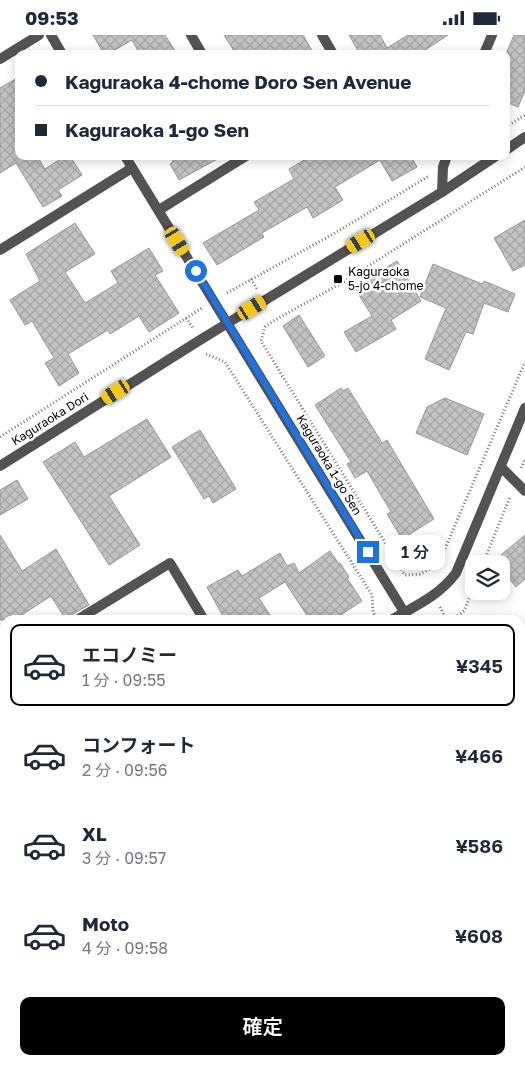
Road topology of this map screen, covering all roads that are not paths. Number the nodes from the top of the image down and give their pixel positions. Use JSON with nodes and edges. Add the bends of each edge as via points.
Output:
{"nodes":[{"id":1,"x":39,"y":35,"type":"edge"},
{"id":2,"x":51,"y":35,"type":"edge"},
{"id":3,"x":190,"y":35,"type":"edge"},
{"id":4,"x":322,"y":35,"type":"edge"},
{"id":5,"x":488,"y":37,"type":"edge"},
{"id":6,"x":60,"y":50,"type":"edge"},
{"id":7,"x":199,"y":50,"type":"edge"},
{"id":8,"x":331,"y":50,"type":"edge"},
{"id":9,"x":485,"y":50,"type":"edge"},
{"id":10,"x":0,"y":59,"type":"edge"},
{"id":11,"x":525,"y":137,"type":"edge"},
{"id":12,"x":510,"y":147,"type":"edge"},
{"id":13,"x":127,"y":160,"type":"edge"},
{"id":14,"x":240,"y":160,"type":"edge"},
{"id":15,"x":446,"y":160,"type":"edge"},
{"id":16,"x":490,"y":160,"type":"edge"},
{"id":17,"x":132,"y":168,"type":"junction"},
{"id":18,"x":442,"y":192,"type":"junction"},
{"id":19,"x":159,"y":210,"type":"junction"},
{"id":20,"x":0,"y":250,"type":"edge"},
{"id":21,"x":228,"y":323,"type":"junction"},
{"id":22,"x":525,"y":408,"type":"edge"},
{"id":23,"x":0,"y":466,"type":"edge"},
{"id":24,"x":501,"y":467,"type":"junction"},
{"id":25,"x":525,"y":491,"type":"edge"},
{"id":26,"x":85,"y":615,"type":"edge"},
{"id":27,"x":201,"y":615,"type":"edge"},
{"id":28,"x":405,"y":615,"type":"edge"},
{"id":29,"x":407,"y":615,"type":"edge"}],
"edges":[{"from":1,"to":10,"type":"street"},
{"from":2,"to":6,"type":"street"},
{"from":3,"to":7,"type":"street"},
{"from":4,"to":8,"type":"street"},
{"from":5,"to":9,"type":"street"},
{"from":11,"to":12,"type":"street"},
{"from":13,"to":17,"type":"street","name":"Kaguraoka 1-go Sen"},
{"from":14,"to":19,"type":"street"},
{"from":15,"to":18,"type":"street"},
{"from":16,"to":18,"type":"street","name":"Kaguraoka Dori"},
{"from":17,"to":19,"type":"street","name":"Kaguraoka 1-go Sen"},
{"from":17,"to":20,"type":"street"},
{"from":18,"to":21,"type":"street","name":"Kaguraoka Dori"},
{"from":19,"to":21,"type":"street","name":"Kaguraoka 1-go Sen"},
{"from":21,"to":23,"type":"street","name":"Kaguraoka Dori"},
{"from":21,"to":28,"type":"street","name":"Kaguraoka 1-go Sen"},
{"from":22,"to":24,"type":"street"},
{"from":24,"to":25,"type":"street"},
{"from":24,"to":29,"type":"street","via":[[456,573],[447,586]]},
{"from":26,"to":27,"type":"street","via":[[170,563]]}]}
